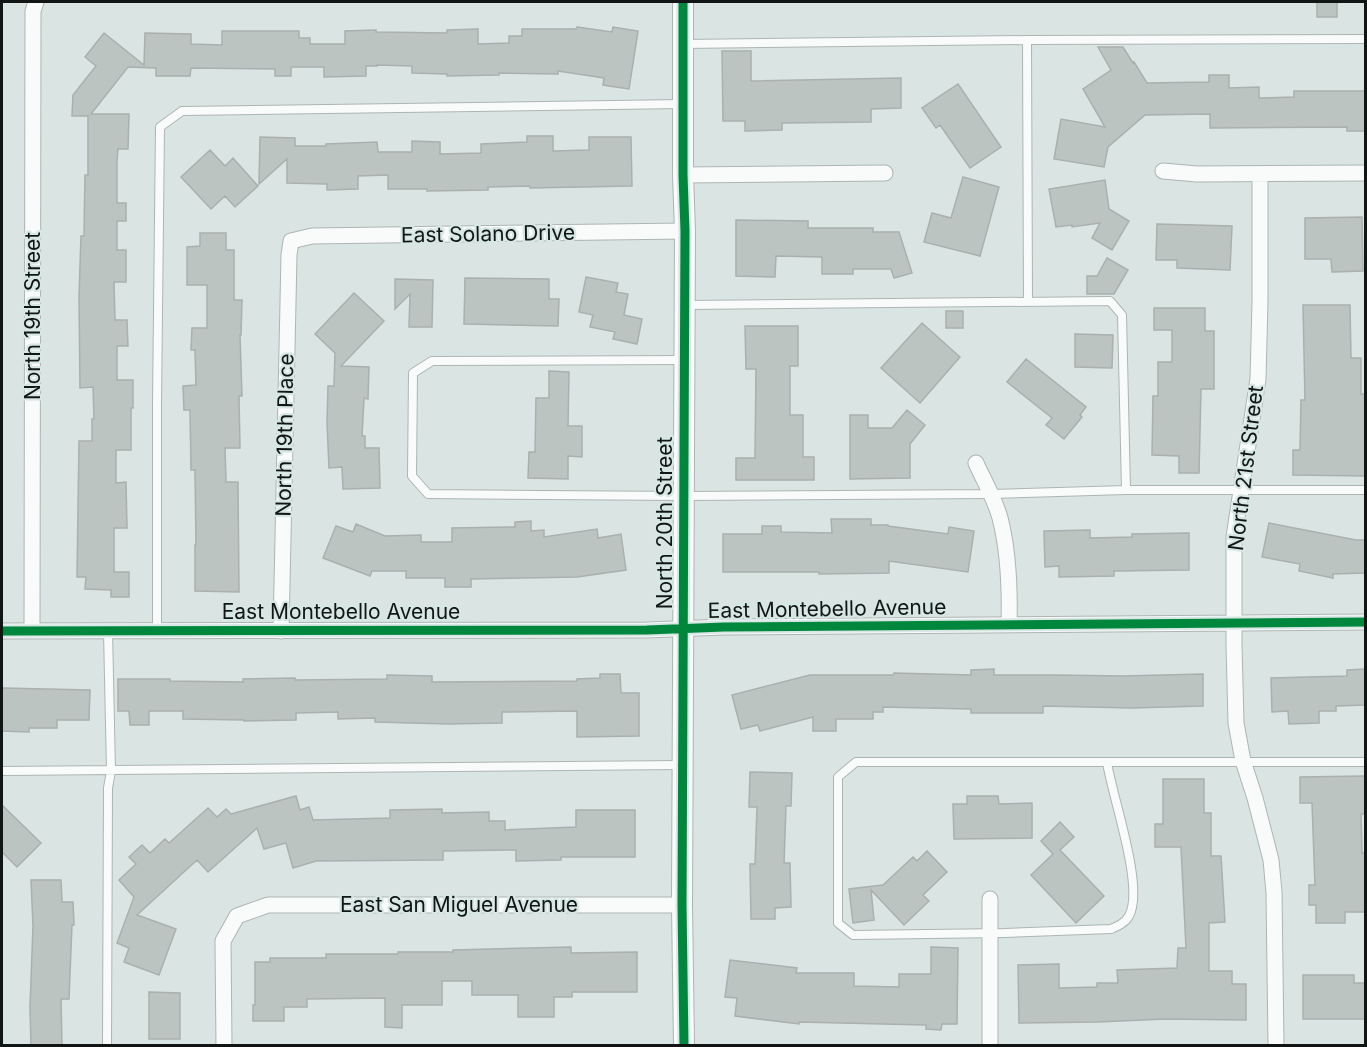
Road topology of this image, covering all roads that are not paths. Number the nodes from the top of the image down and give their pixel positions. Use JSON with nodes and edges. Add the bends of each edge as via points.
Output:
{"nodes":[{"id":1,"x":36,"y":2,"type":"edge"},
{"id":2,"x":683,"y":2,"type":"edge"},
{"id":3,"x":1365,"y":39,"type":"edge"},
{"id":4,"x":1027,"y":40,"type":"junction"},
{"id":5,"x":683,"y":44,"type":"junction"},
{"id":6,"x":684,"y":104,"type":"junction"},
{"id":7,"x":1163,"y":171,"type":"dead end"},
{"id":8,"x":885,"y":173,"type":"dead end"},
{"id":9,"x":1365,"y":173,"type":"edge"},
{"id":10,"x":1260,"y":174,"type":"junction"},
{"id":11,"x":683,"y":175,"type":"junction"},
{"id":12,"x":685,"y":231,"type":"junction"},
{"id":13,"x":291,"y":241,"type":"joint"},
{"id":14,"x":1028,"y":302,"type":"junction"},
{"id":15,"x":684,"y":305,"type":"junction"},
{"id":16,"x":684,"y":360,"type":"junction"},
{"id":17,"x":976,"y":463,"type":"dead end"},
{"id":18,"x":1126,"y":490,"type":"junction"},
{"id":19,"x":1365,"y":490,"type":"edge"},
{"id":20,"x":1241,"y":491,"type":"junction"},
{"id":21,"x":991,"y":494,"type":"junction"},
{"id":22,"x":683,"y":496,"type":"junction"},
{"id":23,"x":1365,"y":622,"type":"edge"},
{"id":24,"x":1233,"y":624,"type":"junction"},
{"id":25,"x":1009,"y":625,"type":"junction"},
{"id":26,"x":683,"y":628,"type":"junction"},
{"id":27,"x":2,"y":631,"type":"edge"},
{"id":28,"x":32,"y":631,"type":"junction"},
{"id":29,"x":108,"y":631,"type":"junction"},
{"id":30,"x":157,"y":631,"type":"junction"},
{"id":31,"x":281,"y":631,"type":"junction"},
{"id":32,"x":1243,"y":761,"type":"junction"},
{"id":33,"x":1107,"y":762,"type":"junction"},
{"id":34,"x":1365,"y":762,"type":"edge"},
{"id":35,"x":682,"y":765,"type":"junction"},
{"id":36,"x":2,"y":771,"type":"edge"},
{"id":37,"x":111,"y":771,"type":"junction"},
{"id":38,"x":990,"y":899,"type":"dead end"},
{"id":39,"x":682,"y":905,"type":"junction"},
{"id":40,"x":990,"y":933,"type":"junction"},
{"id":41,"x":106,"y":1046,"type":"edge"},
{"id":42,"x":224,"y":1046,"type":"edge"},
{"id":43,"x":684,"y":1046,"type":"edge"},
{"id":44,"x":990,"y":1046,"type":"edge"},
{"id":45,"x":1276,"y":1046,"type":"edge"}],
"edges":[{"from":1,"to":28,"type":"street","name":"North 19th Street"},
{"from":2,"to":5,"type":"street","name":"North 20th Street"},
{"from":3,"to":4,"type":"lane"},
{"from":4,"to":5,"type":"lane"},
{"from":4,"to":14,"type":"lane"},
{"from":5,"to":6,"type":"street","name":"North 20th Street"},
{"from":6,"to":11,"type":"street","name":"North 20th Street"},
{"from":6,"to":30,"type":"lane","via":[[182,111],[160,127]]},
{"from":7,"to":10,"type":"street"},
{"from":8,"to":11,"type":"street"},
{"from":9,"to":10,"type":"street"},
{"from":10,"to":20,"type":"street","name":"North 21st Street","via":[[1258,380]]},
{"from":11,"to":12,"type":"street","name":"North 20th Street"},
{"from":12,"to":13,"type":"street","name":"East Solano Drive","via":[[312,236]]},
{"from":12,"to":15,"type":"street","name":"North 20th Street"},
{"from":13,"to":31,"type":"street","name":"North 19th Place"},
{"from":14,"to":15,"type":"lane"},
{"from":14,"to":18,"type":"lane","via":[[1110,301],[1122,315]]},
{"from":15,"to":16,"type":"street","name":"North 20th Street"},
{"from":16,"to":22,"type":"street","name":"North 20th Street"},
{"from":16,"to":22,"type":"lane","via":[[432,361],[413,373],[411,476],[428,494]]},
{"from":17,"to":21,"type":"street"},
{"from":18,"to":20,"type":"lane"},
{"from":18,"to":21,"type":"lane"},
{"from":19,"to":20,"type":"lane"},
{"from":20,"to":24,"type":"street","name":"North 21st Street","via":[[1234,537]]},
{"from":21,"to":22,"type":"lane"},
{"from":21,"to":25,"type":"street","via":[[1008,564]]},
{"from":22,"to":26,"type":"street","name":"North 20th Street"},
{"from":23,"to":24,"type":"street","name":"East Montebello Avenue"},
{"from":24,"to":25,"type":"street","name":"East Montebello Avenue"},
{"from":24,"to":32,"type":"street","name":"North 21st Street","via":[[1236,723]]},
{"from":25,"to":26,"type":"street","name":"East Montebello Avenue"},
{"from":26,"to":31,"type":"street","name":"East Montebello Avenue"},
{"from":26,"to":35,"type":"street","name":"North 20th Street"},
{"from":27,"to":28,"type":"street","name":"East Montebello Avenue"},
{"from":28,"to":29,"type":"street","name":"East Montebello Avenue"},
{"from":29,"to":30,"type":"street","name":"East Montebello Avenue"},
{"from":29,"to":37,"type":"lane"},
{"from":30,"to":31,"type":"street","name":"East Montebello Avenue"},
{"from":32,"to":33,"type":"lane"},
{"from":32,"to":34,"type":"lane"},
{"from":32,"to":45,"type":"street","name":"North 21st Street","via":[[1271,860]]},
{"from":33,"to":40,"type":"lane","via":[[1133,880],[1129,917],[1111,929]]},
{"from":33,"to":40,"type":"lane","via":[[856,762],[838,777],[838,923],[853,935]]},
{"from":35,"to":37,"type":"lane"},
{"from":35,"to":39,"type":"street","name":"North 20th Street"},
{"from":36,"to":37,"type":"lane"},
{"from":37,"to":41,"type":"lane"},
{"from":38,"to":40,"type":"street"},
{"from":39,"to":42,"type":"street","name":"East San Miguel Avenue","via":[[268,905],[237,915],[223,941]]},
{"from":39,"to":43,"type":"street","name":"North 20th Street"},
{"from":40,"to":44,"type":"street"}]}
